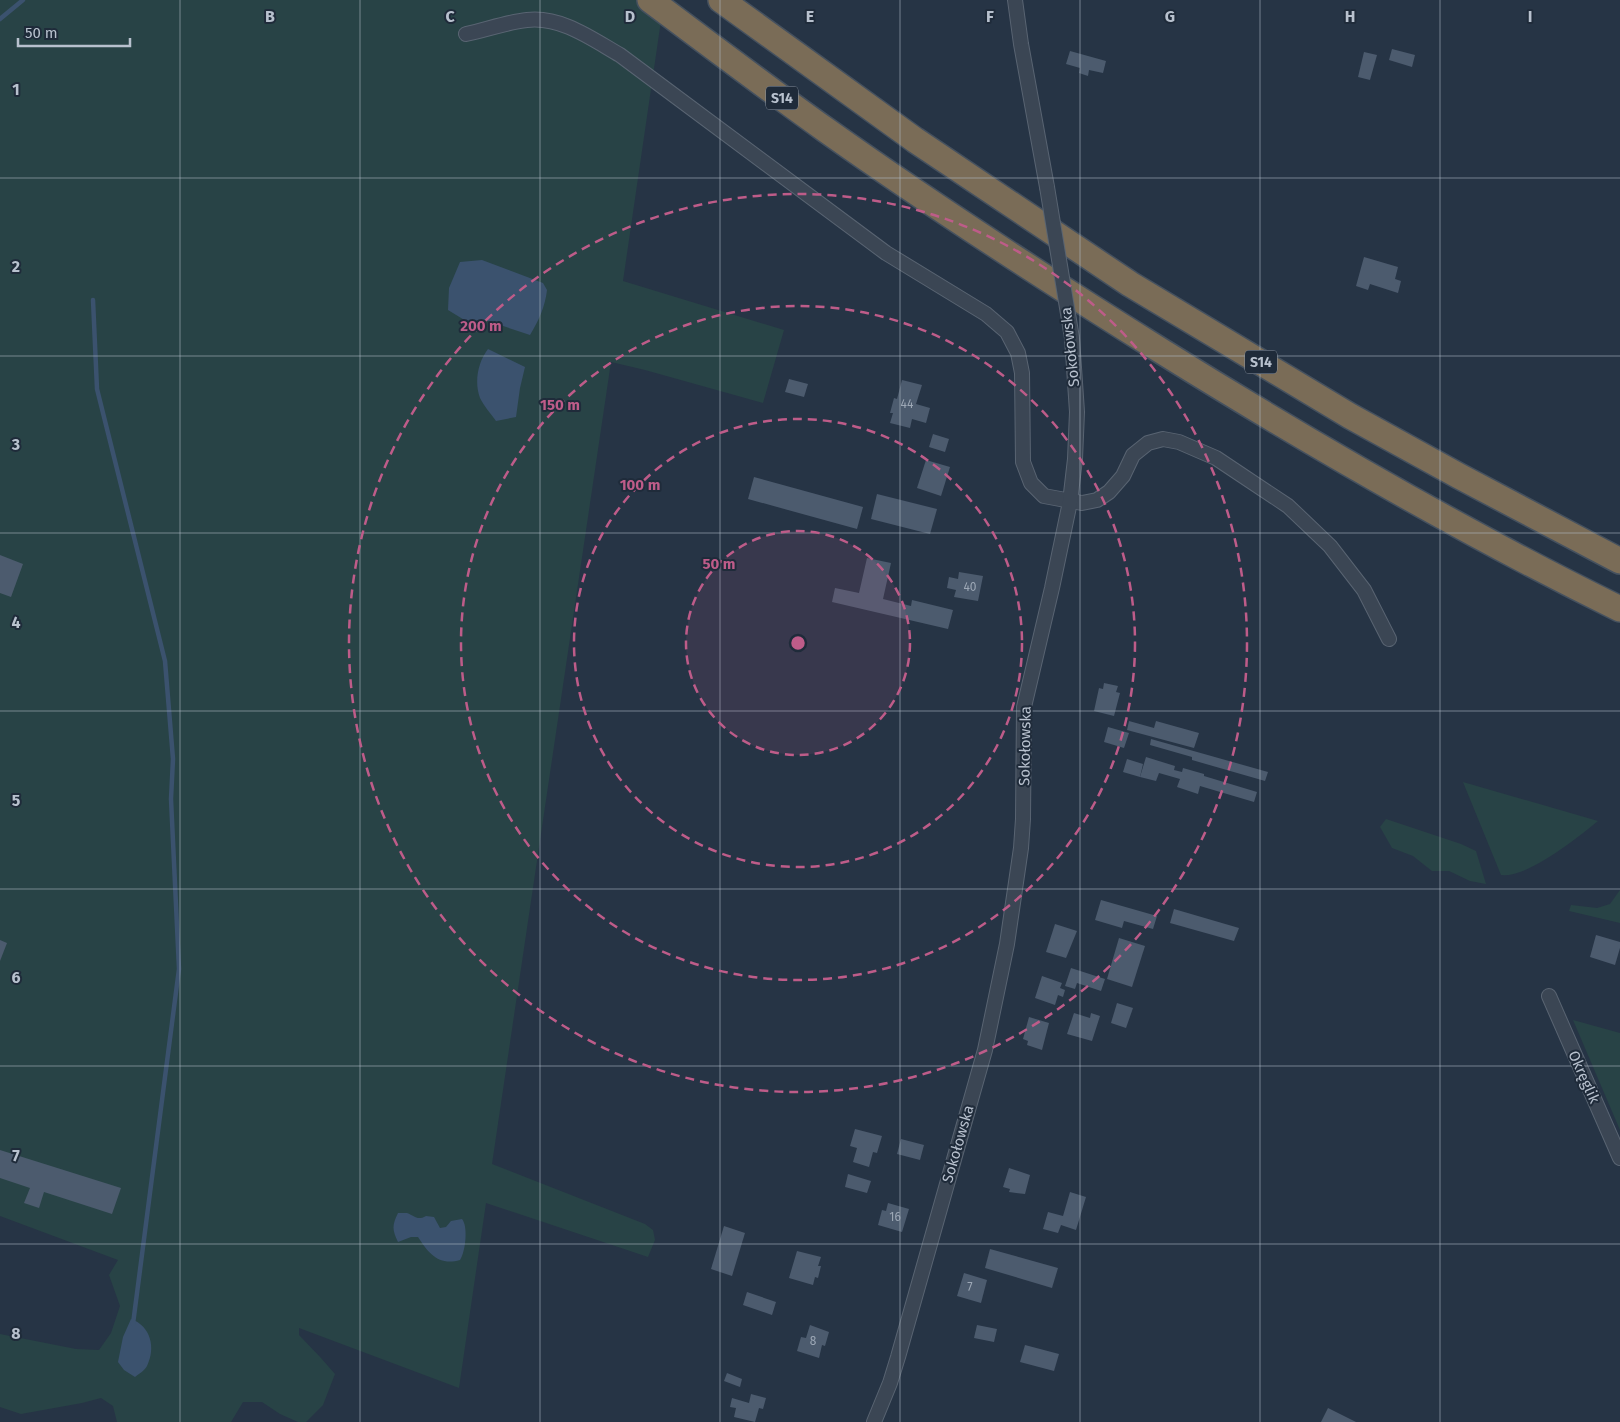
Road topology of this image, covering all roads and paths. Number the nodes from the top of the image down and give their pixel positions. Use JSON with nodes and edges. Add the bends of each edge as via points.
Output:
{"nodes":[{"id":1,"x":650,"y":0,"type":"edge"},
{"id":2,"x":721,"y":0,"type":"edge"},
{"id":3,"x":1015,"y":0,"type":"edge"},
{"id":4,"x":466,"y":34,"type":"dead end"},
{"id":5,"x":1070,"y":502,"type":"junction"},
{"id":6,"x":1620,"y":561,"type":"edge"},
{"id":7,"x":1620,"y":609,"type":"edge"},
{"id":8,"x":1389,"y":639,"type":"dead end"},
{"id":9,"x":1549,"y":996,"type":"dead end"},
{"id":10,"x":1620,"y":1158,"type":"edge"},
{"id":11,"x":874,"y":1422,"type":"edge"}],
"edges":[{"from":1,"to":7,"type":"highway","number":"S14","via":[[825,130],[1055,285],[1331,453],[1448,519]]},
{"from":2,"to":6,"type":"highway","number":"S14","via":[[915,140],[1130,284],[1350,416]]},
{"from":3,"to":5,"type":"street","name":"Sokołowska","bridge":true,"via":[[1072,338],[1077,412]]},
{"from":4,"to":5,"type":"street","via":[[528,20],[554,22],[580,32],[620,55],[886,253],[986,314],[1007,332],[1018,352],[1022,373],[1023,462],[1031,482],[1044,496]]},
{"from":5,"to":8,"type":"street","via":[[1082,504],[1110,492],[1123,476],[1133,455],[1148,443],[1163,439],[1179,442],[1216,458],[1288,506],[1330,546],[1364,590]]},
{"from":5,"to":11,"type":"street","name":"Sokołowska","via":[[1024,707],[1021,848],[1000,981],[984,1050],[898,1357]]},
{"from":9,"to":10,"type":"street","name":"Okręglik"}]}
